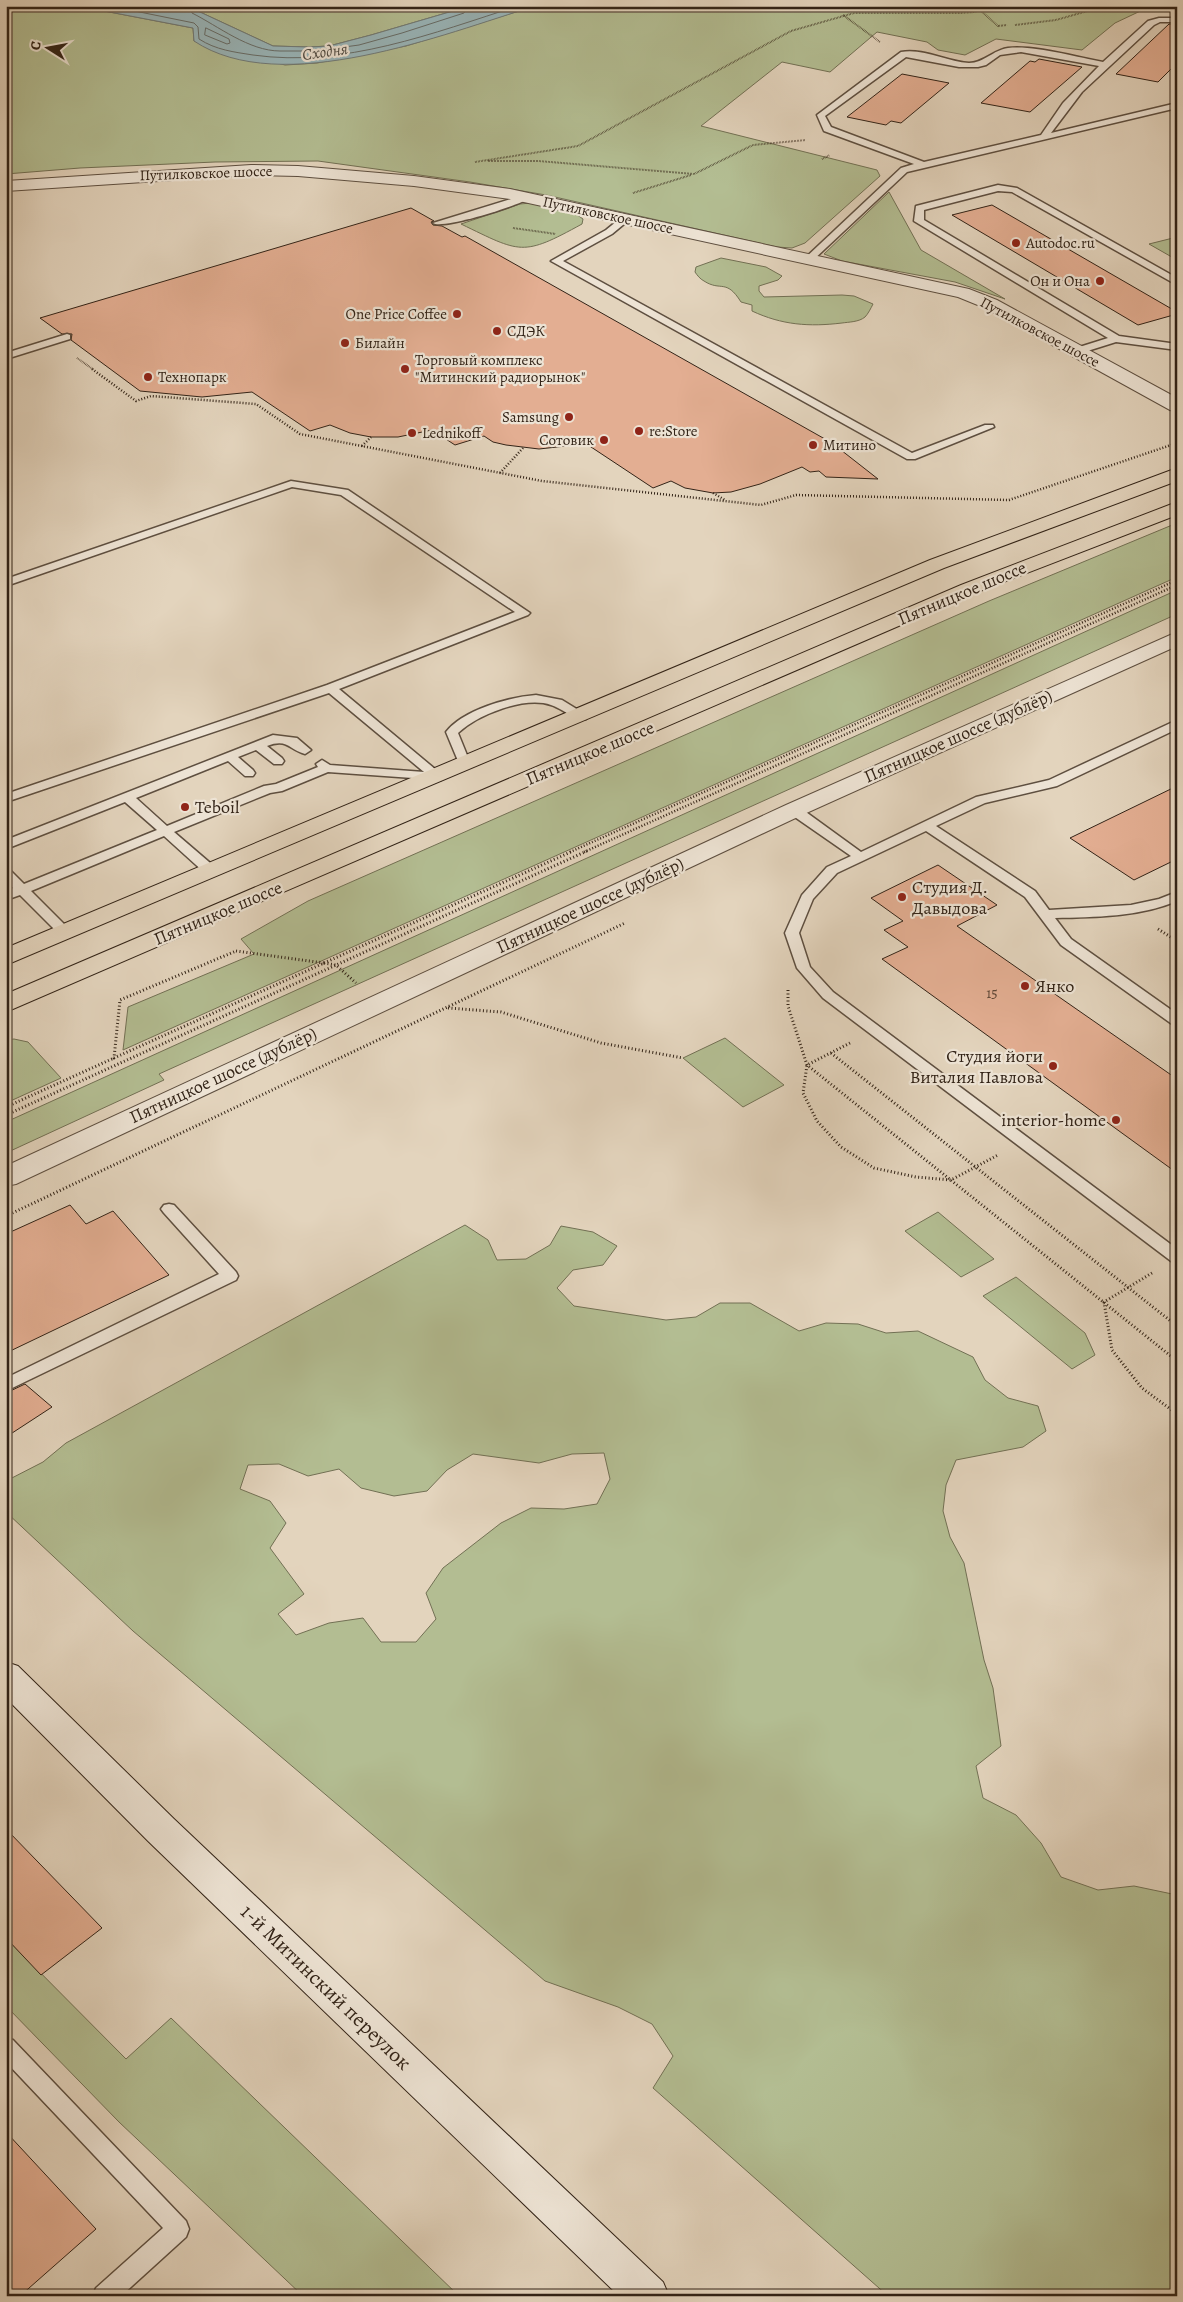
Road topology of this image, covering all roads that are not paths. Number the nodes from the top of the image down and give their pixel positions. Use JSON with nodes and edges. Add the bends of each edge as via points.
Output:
{"nodes":[{"id":1,"x":1177,"y":20,"type":"edge"},
{"id":2,"x":1106,"y":65,"type":"junction"},
{"id":3,"x":1177,"y":104,"type":"edge"},
{"id":4,"x":1044,"y":137,"type":"junction"},
{"id":5,"x":922,"y":164,"type":"junction"},
{"id":6,"x":6,"y":186,"type":"edge"},
{"id":7,"x":526,"y":197,"type":"junction"},
{"id":8,"x":625,"y":219,"type":"junction"},
{"id":9,"x":438,"y":224,"type":"dead end"},
{"id":10,"x":808,"y":260,"type":"junction"},
{"id":11,"x":1177,"y":282,"type":"edge"},
{"id":12,"x":67,"y":338,"type":"dead end"},
{"id":13,"x":1116,"y":339,"type":"junction"},
{"id":14,"x":1177,"y":347,"type":"edge"},
{"id":15,"x":1077,"y":351,"type":"junction"},
{"id":16,"x":6,"y":356,"type":"edge"},
{"id":17,"x":1177,"y":405,"type":"edge"},
{"id":18,"x":988,"y":428,"type":"dead end"},
{"id":19,"x":1177,"y":474,"type":"edge"},
{"id":20,"x":1177,"y":508,"type":"edge"},
{"id":21,"x":6,"y":583,"type":"edge"},
{"id":22,"x":1177,"y":638,"type":"edge"},
{"id":23,"x":331,"y":688,"type":"junction"},
{"id":24,"x":582,"y":716,"type":"junction"},
{"id":25,"x":1177,"y":724,"type":"edge"},
{"id":26,"x":258,"y":745,"type":"junction"},
{"id":27,"x":305,"y":750,"type":"dead end"},
{"id":28,"x":230,"y":757,"type":"junction"},
{"id":29,"x":278,"y":761,"type":"dead end"},
{"id":30,"x":465,"y":765,"type":"junction"},
{"id":31,"x":249,"y":773,"type":"dead end"},
{"id":32,"x":437,"y":776,"type":"junction"},
{"id":33,"x":127,"y":797,"type":"junction"},
{"id":34,"x":6,"y":798,"type":"edge"},
{"id":35,"x":794,"y":810,"type":"junction"},
{"id":36,"x":927,"y":826,"type":"junction"},
{"id":37,"x":165,"y":831,"type":"junction"},
{"id":38,"x":6,"y":845,"type":"edge"},
{"id":39,"x":860,"y":857,"type":"junction"},
{"id":40,"x":210,"y":871,"type":"junction"},
{"id":41,"x":6,"y":874,"type":"edge"},
{"id":42,"x":22,"y":890,"type":"junction"},
{"id":43,"x":6,"y":896,"type":"edge"},
{"id":44,"x":1177,"y":896,"type":"edge"},
{"id":45,"x":1046,"y":914,"type":"junction"},
{"id":46,"x":65,"y":932,"type":"junction"},
{"id":47,"x":6,"y":957,"type":"edge"},
{"id":48,"x":6,"y":1004,"type":"edge"},
{"id":49,"x":1177,"y":1021,"type":"edge"},
{"id":50,"x":6,"y":1177,"type":"edge"},
{"id":51,"x":169,"y":1209,"type":"dead end"},
{"id":52,"x":1177,"y":1257,"type":"edge"},
{"id":53,"x":6,"y":1385,"type":"edge"},
{"id":54,"x":6,"y":1676,"type":"edge"},
{"id":55,"x":6,"y":2047,"type":"edge"},
{"id":56,"x":104,"y":2296,"type":"edge"},
{"id":57,"x":649,"y":2296,"type":"edge"}],
"edges":[{"from":1,"to":2,"type":"lane","via":[[1151,23]]},
{"from":2,"to":4,"type":"lane","via":[[1077,91]]},
{"from":2,"to":5,"type":"lane","via":[[1021,50],[997,53],[981,65],[916,54],[899,55],[821,115],[827,129]]},
{"from":3,"to":4,"type":"lane"},
{"from":4,"to":5,"type":"lane"},
{"from":5,"to":10,"type":"lane","via":[[904,170]]},
{"from":6,"to":7,"type":"street","name":"Путилковское шоссе","via":[[251,170],[414,181]]},
{"from":7,"to":8,"type":"street","name":"Путилковское шоссе"},
{"from":7,"to":9,"type":"lane"},
{"from":8,"to":10,"type":"street","name":"Путилковское шоссе"},
{"from":8,"to":18,"type":"lane","via":[[556,260],[911,458]]},
{"from":10,"to":15,"type":"street","name":"Путилковское шоссе","via":[[963,293],[991,304]]},
{"from":11,"to":13,"type":"lane","via":[[1014,190],[998,188],[919,208],[919,221]]},
{"from":12,"to":16,"type":"lane"},
{"from":13,"to":14,"type":"lane"},
{"from":13,"to":15,"type":"lane"},
{"from":15,"to":17,"type":"street","name":"Путилковское шоссе"},
{"from":19,"to":24,"type":"main road","name":"Пятницкое шоссе","via":[[937,564]]},
{"from":20,"to":48,"type":"main road","name":"Пятницкое шоссе","via":[[968,589]]},
{"from":21,"to":23,"type":"lane","via":[[291,484],[344,492],[524,613]]},
{"from":22,"to":35,"type":"street","name":"Пятницкое шоссе (дублёр)"},
{"from":23,"to":32,"type":"lane"},
{"from":23,"to":34,"type":"lane"},
{"from":24,"to":30,"type":"main road","name":"Пятницкое шоссе"},
{"from":24,"to":30,"type":"lane","via":[[565,704],[540,698],[514,700],[462,721],[452,732]]},
{"from":25,"to":36,"type":"lane","via":[[1054,783],[981,800]]},
{"from":26,"to":27,"type":"lane","via":[[273,739],[293,741]]},
{"from":26,"to":28,"type":"lane"},
{"from":26,"to":29,"type":"lane"},
{"from":28,"to":31,"type":"lane"},
{"from":28,"to":33,"type":"lane"},
{"from":30,"to":32,"type":"main road","name":"Пятницкое шоссе"},
{"from":32,"to":37,"type":"lane","via":[[324,766],[278,788],[267,788]]},
{"from":32,"to":40,"type":"main road","name":"Пятницкое шоссе"},
{"from":33,"to":37,"type":"lane"},
{"from":33,"to":38,"type":"lane"},
{"from":35,"to":39,"type":"lane"},
{"from":35,"to":50,"type":"street","name":"Пятницкое шоссе (дублёр)"},
{"from":36,"to":39,"type":"lane"},
{"from":36,"to":45,"type":"lane","via":[[1030,894]]},
{"from":37,"to":40,"type":"lane"},
{"from":37,"to":42,"type":"lane"},
{"from":39,"to":52,"type":"lane","via":[[832,870],[807,898],[792,932],[804,968],[828,995]]},
{"from":40,"to":46,"type":"main road","name":"Пятницкое шоссе"},
{"from":41,"to":42,"type":"lane"},
{"from":42,"to":43,"type":"lane"},
{"from":42,"to":46,"type":"lane"},
{"from":44,"to":45,"type":"lane","via":[[1165,902],[1098,912]]},
{"from":45,"to":49,"type":"lane","via":[[1066,942]]},
{"from":46,"to":47,"type":"main road","name":"Пятницкое шоссе"},
{"from":51,"to":53,"type":"lane","via":[[230,1276]]},
{"from":54,"to":57,"type":"street","name":"1-й Митинский переулок","via":[[161,1830]]},
{"from":55,"to":56,"type":"lane","via":[[178,2229]]}]}
